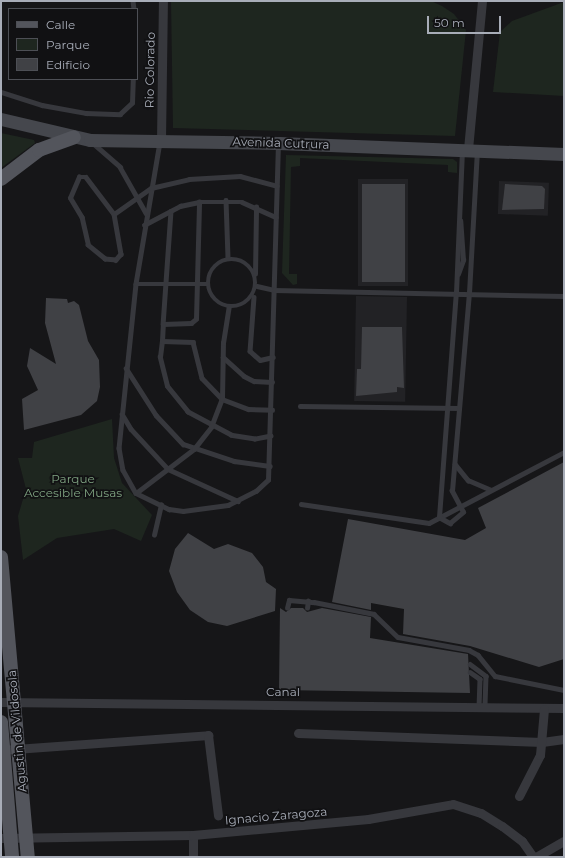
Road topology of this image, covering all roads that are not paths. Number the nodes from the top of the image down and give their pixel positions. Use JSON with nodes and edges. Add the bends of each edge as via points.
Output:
{"nodes":[{"id":1,"x":162,"y":1,"type":"edge"},
{"id":2,"x":482,"y":1,"type":"edge"},
{"id":3,"x":133,"y":80,"type":"edge"},
{"id":4,"x":1,"y":92,"type":"edge"},
{"id":5,"x":1,"y":119,"type":"edge"},
{"id":6,"x":74,"y":137,"type":"junction"},
{"id":7,"x":90,"y":140,"type":"junction"},
{"id":8,"x":161,"y":140,"type":"junction"},
{"id":9,"x":278,"y":143,"type":"junction"},
{"id":10,"x":469,"y":149,"type":"junction"},
{"id":11,"x":564,"y":154,"type":"edge"},
{"id":12,"x":1,"y":179,"type":"edge"},
{"id":13,"x":277,"y":186,"type":"junction"},
{"id":14,"x":151,"y":188,"type":"junction"},
{"id":15,"x":137,"y":197,"type":"junction"},
{"id":16,"x":226,"y":200,"type":"junction"},
{"id":17,"x":199,"y":202,"type":"junction"},
{"id":18,"x":256,"y":207,"type":"junction"},
{"id":19,"x":171,"y":211,"type":"junction"},
{"id":20,"x":146,"y":213,"type":"junction"},
{"id":21,"x":114,"y":214,"type":"junction"},
{"id":22,"x":276,"y":217,"type":"junction"},
{"id":23,"x":144,"y":225,"type":"junction"},
{"id":24,"x":228,"y":258,"type":"junction"},
{"id":25,"x":255,"y":274,"type":"junction"},
{"id":26,"x":136,"y":284,"type":"junction"},
{"id":27,"x":165,"y":284,"type":"junction"},
{"id":28,"x":208,"y":284,"type":"junction"},
{"id":29,"x":195,"y":285,"type":"junction"},
{"id":30,"x":257,"y":286,"type":"junction"},
{"id":31,"x":274,"y":290,"type":"junction"},
{"id":32,"x":456,"y":293,"type":"junction"},
{"id":33,"x":469,"y":293,"type":"junction"},
{"id":34,"x":564,"y":296,"type":"edge"},
{"id":35,"x":254,"y":297,"type":"junction"},
{"id":36,"x":229,"y":307,"type":"junction"},
{"id":37,"x":163,"y":324,"type":"junction"},
{"id":38,"x":162,"y":341,"type":"junction"},
{"id":39,"x":223,"y":357,"type":"junction"},
{"id":40,"x":273,"y":357,"type":"junction"},
{"id":41,"x":126,"y":367,"type":"junction"},
{"id":42,"x":272,"y":382,"type":"junction"},
{"id":43,"x":222,"y":399,"type":"junction"},
{"id":44,"x":300,"y":406,"type":"dead end"},
{"id":45,"x":447,"y":407,"type":"junction"},
{"id":46,"x":459,"y":408,"type":"junction"},
{"id":47,"x":272,"y":410,"type":"junction"},
{"id":48,"x":122,"y":414,"type":"junction"},
{"id":49,"x":211,"y":427,"type":"junction"},
{"id":50,"x":271,"y":436,"type":"junction"},
{"id":51,"x":194,"y":449,"type":"junction"},
{"id":52,"x":564,"y":452,"type":"edge"},
{"id":53,"x":454,"y":464,"type":"junction"},
{"id":54,"x":270,"y":466,"type":"junction"},
{"id":55,"x":168,"y":469,"type":"junction"},
{"id":56,"x":491,"y":490,"type":"junction"},
{"id":57,"x":136,"y":493,"type":"junction"},
{"id":58,"x":238,"y":501,"type":"junction"},
{"id":59,"x":301,"y":504,"type":"dead end"},
{"id":60,"x":462,"y":505,"type":"junction"},
{"id":61,"x":161,"y":506,"type":"junction"},
{"id":62,"x":438,"y":518,"type":"junction"},
{"id":63,"x":154,"y":534,"type":"dead end"},
{"id":64,"x":1,"y":557,"type":"edge"},
{"id":65,"x":308,"y":601,"type":"junction"},
{"id":66,"x":287,"y":608,"type":"dead end"},
{"id":67,"x":307,"y":608,"type":"dead end"},
{"id":68,"x":470,"y":664,"type":"dead end"},
{"id":69,"x":470,"y":672,"type":"dead end"},
{"id":70,"x":564,"y":690,"type":"edge"},
{"id":71,"x":1,"y":702,"type":"edge"},
{"id":72,"x":16,"y":703,"type":"junction"},
{"id":73,"x":482,"y":708,"type":"junction"},
{"id":74,"x":544,"y":708,"type":"junction"},
{"id":75,"x":564,"y":708,"type":"edge"},
{"id":76,"x":1,"y":722,"type":"edge"},
{"id":77,"x":298,"y":733,"type":"dead end"},
{"id":78,"x":564,"y":739,"type":"edge"},
{"id":79,"x":542,"y":742,"type":"junction"},
{"id":80,"x":19,"y":747,"type":"junction"},
{"id":81,"x":2,"y":750,"type":"edge"},
{"id":82,"x":519,"y":796,"type":"dead end"},
{"id":83,"x":218,"y":814,"type":"dead end"},
{"id":84,"x":193,"y":835,"type":"junction"},
{"id":85,"x":6,"y":838,"type":"edge"},
{"id":86,"x":27,"y":838,"type":"junction"},
{"id":87,"x":564,"y":841,"type":"edge"},
{"id":88,"x":12,"y":857,"type":"edge"},
{"id":89,"x":28,"y":857,"type":"edge"},
{"id":90,"x":193,"y":857,"type":"edge"},
{"id":91,"x":533,"y":857,"type":"edge"},
{"id":92,"x":536,"y":857,"type":"edge"}],
"edges":[{"from":1,"to":8,"type":"street","name":"Rio Colorado"},
{"from":2,"to":10,"type":"street"},
{"from":3,"to":4,"type":"lane","via":[[132,103],[120,114],[50,106]]},
{"from":5,"to":6,"type":"street","name":"Avenida Cutrura"},
{"from":6,"to":7,"type":"street","name":"Avenida Cutrura"},
{"from":6,"to":12,"type":"main road","via":[[39,150]]},
{"from":7,"to":8,"type":"street","name":"Avenida Cutrura"},
{"from":7,"to":15,"type":"lane","via":[[114,159]]},
{"from":8,"to":9,"type":"street","name":"Avenida Cutrura"},
{"from":8,"to":14,"type":"lane"},
{"from":9,"to":10,"type":"street","name":"Avenida Cutrura"},
{"from":9,"to":13,"type":"lane"},
{"from":10,"to":11,"type":"street","name":"Avenida Cutrura"},
{"from":10,"to":32,"type":"lane","via":[[459,217]]},
{"from":10,"to":33,"type":"lane"},
{"from":13,"to":14,"type":"lane","via":[[226,176],[189,178]]},
{"from":13,"to":22,"type":"lane"},
{"from":14,"to":15,"type":"lane"},
{"from":14,"to":20,"type":"lane"},
{"from":15,"to":20,"type":"lane"},
{"from":15,"to":21,"type":"lane"},
{"from":16,"to":17,"type":"lane"},
{"from":16,"to":18,"type":"lane"},
{"from":16,"to":24,"type":"lane"},
{"from":17,"to":19,"type":"lane"},
{"from":17,"to":29,"type":"lane"},
{"from":18,"to":22,"type":"lane"},
{"from":18,"to":25,"type":"lane"},
{"from":19,"to":23,"type":"lane"},
{"from":19,"to":27,"type":"lane"},
{"from":20,"to":23,"type":"lane"},
{"from":21,"to":21,"type":"lane","via":[[86,177],[79,177],[70,198],[83,222],[88,245],[111,261],[121,254]]},
{"from":22,"to":31,"type":"lane"},
{"from":23,"to":26,"type":"lane"},
{"from":24,"to":25,"type":"lane","via":[[242,260]]},
{"from":24,"to":28,"type":"lane","via":[[212,268]]},
{"from":25,"to":30,"type":"lane"},
{"from":26,"to":27,"type":"lane"},
{"from":26,"to":41,"type":"lane"},
{"from":27,"to":29,"type":"lane"},
{"from":27,"to":37,"type":"lane"},
{"from":28,"to":29,"type":"lane"},
{"from":28,"to":36,"type":"lane","via":[[215,301]]},
{"from":29,"to":37,"type":"lane","via":[[194,322]]},
{"from":30,"to":31,"type":"lane"},
{"from":30,"to":35,"type":"lane"},
{"from":31,"to":32,"type":"lane"},
{"from":31,"to":40,"type":"lane"},
{"from":32,"to":33,"type":"lane"},
{"from":32,"to":45,"type":"lane"},
{"from":33,"to":34,"type":"lane"},
{"from":33,"to":46,"type":"lane"},
{"from":35,"to":36,"type":"lane","via":[[245,304]]},
{"from":35,"to":40,"type":"lane","via":[[250,351],[260,360]]},
{"from":36,"to":39,"type":"lane"},
{"from":37,"to":38,"type":"lane"},
{"from":38,"to":43,"type":"lane","via":[[193,342],[202,378]]},
{"from":38,"to":49,"type":"lane","via":[[160,357],[167,386],[188,412]]},
{"from":39,"to":42,"type":"lane","via":[[244,376],[254,381]]},
{"from":39,"to":43,"type":"lane"},
{"from":40,"to":42,"type":"lane"},
{"from":41,"to":48,"type":"lane"},
{"from":41,"to":51,"type":"lane","via":[[156,415],[183,444]]},
{"from":42,"to":47,"type":"lane"},
{"from":43,"to":47,"type":"lane","via":[[248,409]]},
{"from":43,"to":49,"type":"lane"},
{"from":44,"to":45,"type":"lane"},
{"from":45,"to":46,"type":"lane"},
{"from":45,"to":62,"type":"lane"},
{"from":46,"to":53,"type":"lane"},
{"from":47,"to":50,"type":"lane"},
{"from":48,"to":55,"type":"lane","via":[[131,429]]},
{"from":48,"to":57,"type":"lane","via":[[120,461]]},
{"from":49,"to":50,"type":"lane","via":[[242,438]]},
{"from":49,"to":51,"type":"lane"},
{"from":50,"to":54,"type":"lane"},
{"from":51,"to":54,"type":"lane","via":[[234,461]]},
{"from":51,"to":55,"type":"lane"},
{"from":52,"to":56,"type":"lane"},
{"from":53,"to":56,"type":"lane","via":[[468,480]]},
{"from":53,"to":60,"type":"lane","via":[[452,491]]},
{"from":54,"to":58,"type":"lane","via":[[265,484]]},
{"from":55,"to":57,"type":"lane"},
{"from":55,"to":58,"type":"lane"},
{"from":56,"to":60,"type":"lane"},
{"from":57,"to":61,"type":"lane"},
{"from":58,"to":61,"type":"lane","via":[[200,511]]},
{"from":59,"to":62,"type":"lane","via":[[420,524]]},
{"from":60,"to":62,"type":"lane"},
{"from":60,"to":62,"type":"lane","via":[[462,515],[454,522],[446,523]]},
{"from":61,"to":63,"type":"lane"},
{"from":64,"to":72,"type":"main road","name":"Agustin de Vildosola"},
{"from":65,"to":66,"type":"lane","via":[[289,600]]},
{"from":65,"to":67,"type":"lane"},
{"from":65,"to":70,"type":"lane","via":[[374,614],[398,637],[474,653],[495,676]]},
{"from":68,"to":73,"type":"lane","via":[[486,676]]},
{"from":69,"to":73,"type":"lane","via":[[481,683]]},
{"from":71,"to":72,"type":"street","name":"Canal"},
{"from":72,"to":73,"type":"street","name":"Canal"},
{"from":72,"to":80,"type":"main road","name":"Agustin de Vildosola"},
{"from":73,"to":74,"type":"street","name":"Canal"},
{"from":74,"to":75,"type":"street","name":"Canal"},
{"from":74,"to":79,"type":"street"},
{"from":76,"to":81,"type":"main road","name":"Agustin de Vildosola"},
{"from":77,"to":79,"type":"street"},
{"from":78,"to":79,"type":"street"},
{"from":79,"to":82,"type":"street","via":[[535,767]]},
{"from":80,"to":81,"type":"street"},
{"from":80,"to":83,"type":"street","via":[[208,735]]},
{"from":80,"to":86,"type":"main road","name":"Agustin de Vildosola"},
{"from":81,"to":85,"type":"main road","name":"Agustin de Vildosola"},
{"from":84,"to":86,"type":"street","name":"Ignacio Zaragoza"},
{"from":84,"to":90,"type":"street"},
{"from":84,"to":91,"type":"street","name":"Ignacio Zaragoza","via":[[368,819],[452,804],[481,813],[502,826],[522,841]]},
{"from":85,"to":86,"type":"street","name":"Ignacio Zaragoza"},
{"from":85,"to":88,"type":"main road","name":"Agustin de Vildosola"},
{"from":86,"to":89,"type":"main road","name":"Agustin de Vildosola"},
{"from":87,"to":92,"type":"street"}]}
